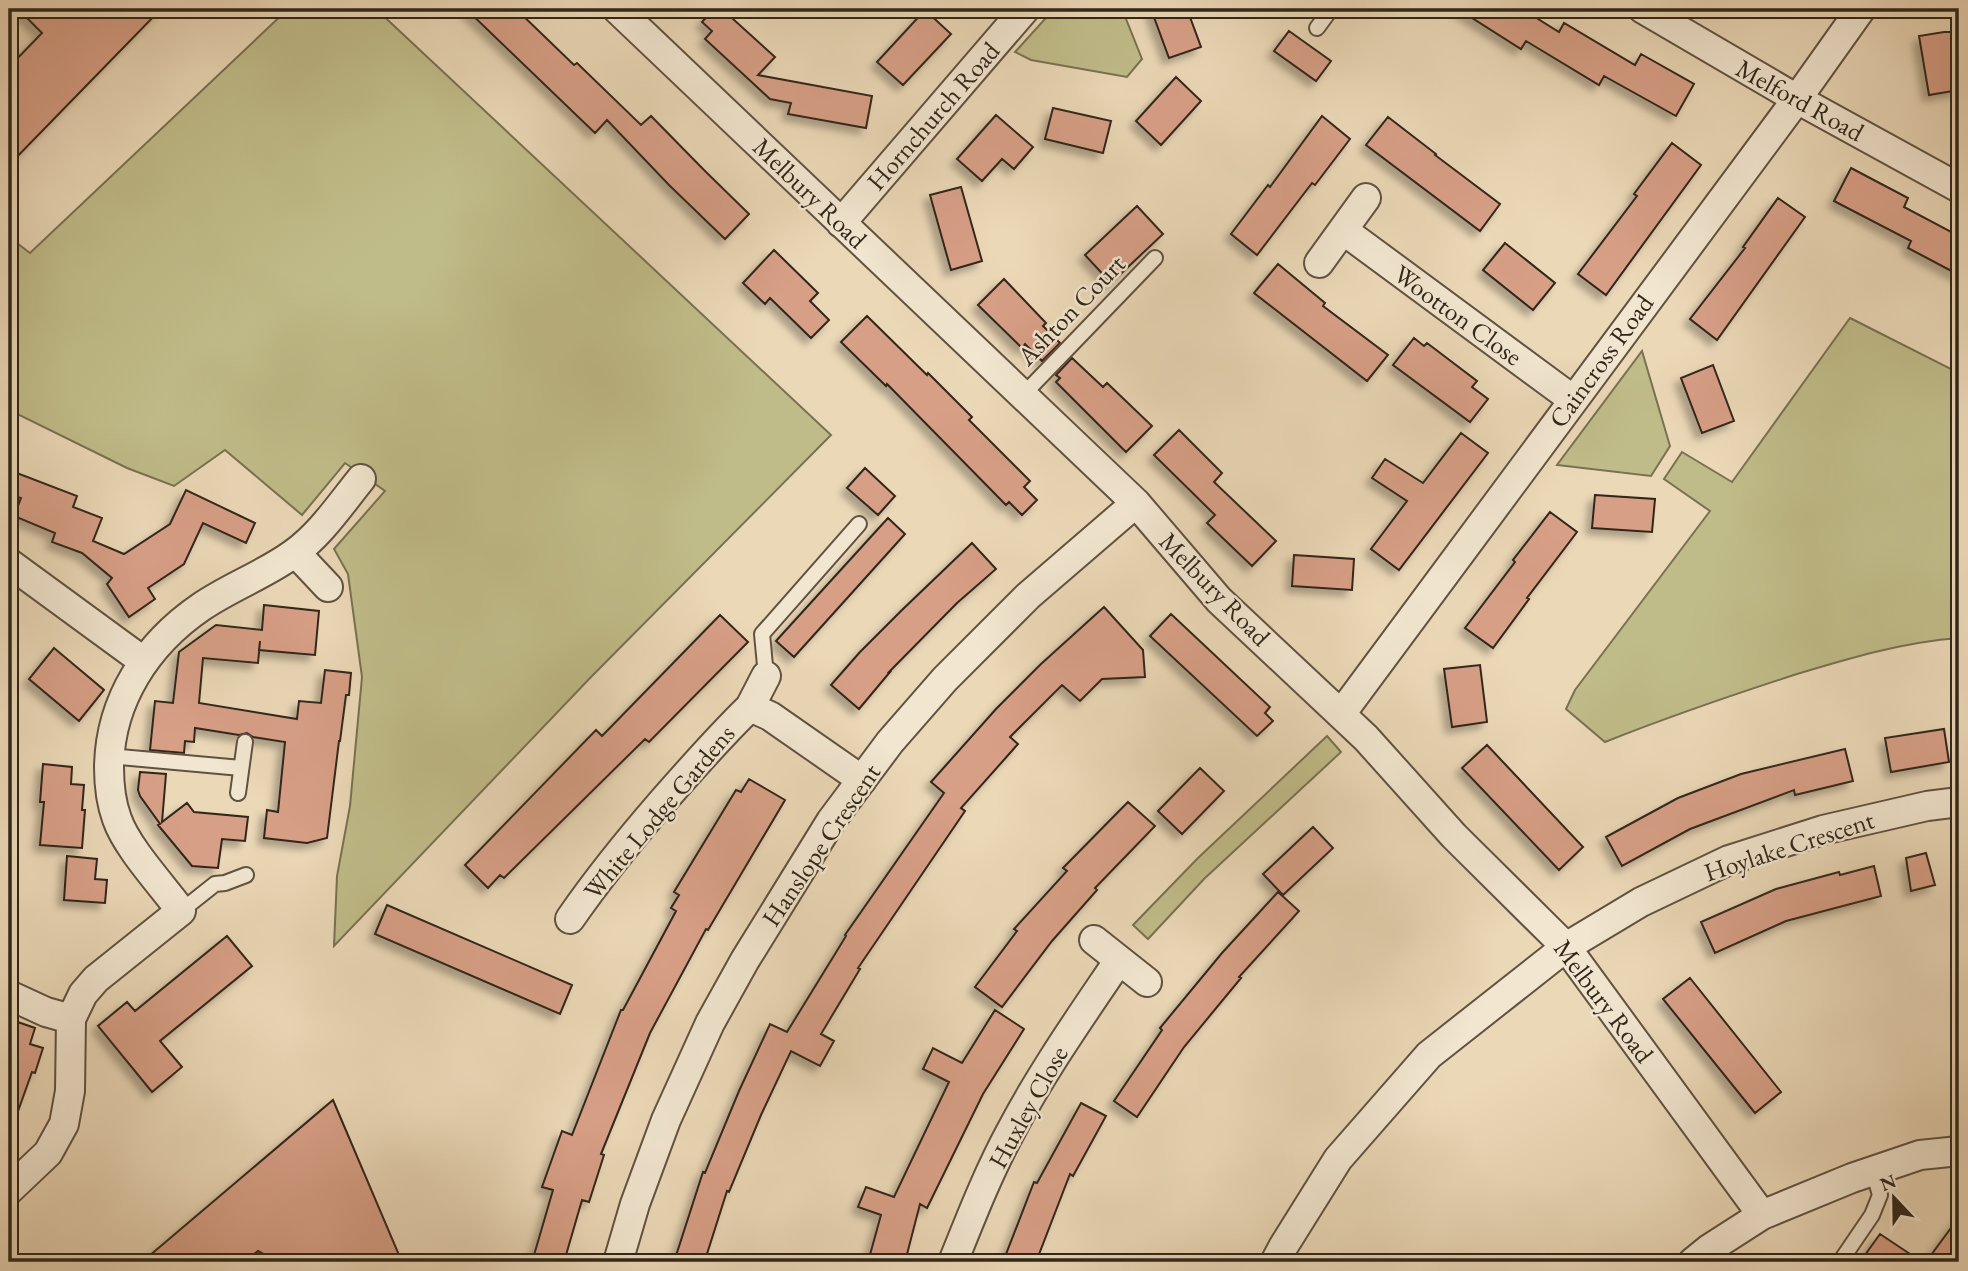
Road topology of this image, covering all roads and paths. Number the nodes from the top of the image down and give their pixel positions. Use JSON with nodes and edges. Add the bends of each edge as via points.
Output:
{"nodes":[{"id":1,"x":617,"y":9,"type":"edge"},
{"id":2,"x":1025,"y":9,"type":"edge"},
{"id":3,"x":1331,"y":9,"type":"edge"},
{"id":4,"x":1643,"y":9,"type":"edge"},
{"id":5,"x":1861,"y":9,"type":"edge"},
{"id":6,"x":1317,"y":28,"type":"dead end"},
{"id":7,"x":1797,"y":99,"type":"junction"},
{"id":8,"x":1959,"y":188,"type":"edge"},
{"id":9,"x":1366,"y":198,"type":"dead end"},
{"id":10,"x":841,"y":223,"type":"junction"},
{"id":11,"x":1343,"y":230,"type":"junction"},
{"id":12,"x":1155,"y":258,"type":"dead end"},
{"id":13,"x":1319,"y":263,"type":"dead end"},
{"id":14,"x":1022,"y":396,"type":"junction"},
{"id":15,"x":1573,"y":400,"type":"junction"},
{"id":16,"x":361,"y":479,"type":"dead end"},
{"id":17,"x":1136,"y":503,"type":"junction"},
{"id":18,"x":859,"y":524,"type":"dead end"},
{"id":19,"x":296,"y":553,"type":"junction"},
{"id":20,"x":9,"y":563,"type":"edge"},
{"id":21,"x":328,"y":587,"type":"dead end"},
{"id":22,"x":143,"y":661,"type":"junction"},
{"id":23,"x":766,"y":676,"type":"joint"},
{"id":24,"x":750,"y":707,"type":"junction"},
{"id":25,"x":1341,"y":713,"type":"junction"},
{"id":26,"x":245,"y":742,"type":"dead end"},
{"id":27,"x":109,"y":756,"type":"junction"},
{"id":28,"x":242,"y":768,"type":"junction"},
{"id":29,"x":862,"y":780,"type":"junction"},
{"id":30,"x":238,"y":793,"type":"dead end"},
{"id":31,"x":1959,"y":802,"type":"edge"},
{"id":32,"x":246,"y":875,"type":"dead end"},
{"id":33,"x":181,"y":911,"type":"junction"},
{"id":34,"x":570,"y":919,"type":"dead end"},
{"id":35,"x":1094,"y":940,"type":"dead end"},
{"id":36,"x":1566,"y":947,"type":"junction"},
{"id":37,"x":1119,"y":960,"type":"junction"},
{"id":38,"x":1147,"y":982,"type":"dead end"},
{"id":39,"x":9,"y":995,"type":"edge"},
{"id":40,"x":71,"y":1019,"type":"junction"},
{"id":41,"x":1959,"y":1151,"type":"edge"},
{"id":42,"x":1873,"y":1171,"type":"junction"},
{"id":43,"x":9,"y":1189,"type":"edge"},
{"id":44,"x":1762,"y":1215,"type":"junction"},
{"id":45,"x":618,"y":1262,"type":"edge"},
{"id":46,"x":953,"y":1262,"type":"edge"},
{"id":47,"x":1275,"y":1262,"type":"edge"},
{"id":48,"x":1693,"y":1262,"type":"edge"},
{"id":49,"x":1840,"y":1262,"type":"edge"}],
"edges":[{"from":1,"to":10,"type":"street","name":"Melbury Road"},
{"from":2,"to":10,"type":"street","name":"Hornchurch Road"},
{"from":3,"to":6,"type":"lane"},
{"from":4,"to":7,"type":"street","name":"Melford Road"},
{"from":5,"to":7,"type":"street","name":"Caincross Road"},
{"from":7,"to":8,"type":"street","name":"Melford Road"},
{"from":7,"to":15,"type":"street","name":"Caincross Road"},
{"from":9,"to":11,"type":"street"},
{"from":10,"to":14,"type":"street","name":"Melbury Road"},
{"from":11,"to":13,"type":"street"},
{"from":11,"to":15,"type":"street","name":"Wootton Close"},
{"from":12,"to":14,"type":"lane","name":"Ashton Court"},
{"from":14,"to":17,"type":"street","name":"Melbury Road"},
{"from":15,"to":25,"type":"street","name":"Caincross Road"},
{"from":16,"to":19,"type":"street"},
{"from":17,"to":25,"type":"street","name":"Melbury Road","via":[[1219,600]]},
{"from":17,"to":29,"type":"street","name":"Hanslope Crescent","via":[[1028,596],[954,670]]},
{"from":18,"to":23,"type":"lane","via":[[762,634]]},
{"from":19,"to":21,"type":"street"},
{"from":19,"to":22,"type":"street","via":[[201,607],[172,629]]},
{"from":20,"to":22,"type":"street"},
{"from":22,"to":27,"type":"street","via":[[119,709]]},
{"from":23,"to":24,"type":"street","name":"White Lodge Gardens"},
{"from":24,"to":29,"type":"street","name":"White Lodge Gardens"},
{"from":24,"to":34,"type":"street","name":"White Lodge Gardens","via":[[626,844]]},
{"from":25,"to":36,"type":"street","name":"Melbury Road","via":[[1454,836]]},
{"from":26,"to":28,"type":"lane"},
{"from":27,"to":28,"type":"lane"},
{"from":27,"to":33,"type":"street","via":[[111,797],[125,837]]},
{"from":28,"to":30,"type":"lane"},
{"from":29,"to":45,"type":"street","name":"Hanslope Crescent","via":[[831,821],[710,1023],[666,1120]]},
{"from":31,"to":36,"type":"street","name":"Hoylake Crescent","via":[[1823,830],[1729,860],[1641,902]]},
{"from":32,"to":33,"type":"lane","via":[[215,884]]},
{"from":33,"to":40,"type":"street","via":[[96,979]]},
{"from":35,"to":37,"type":"street"},
{"from":36,"to":44,"type":"street","name":"Melbury Road"},
{"from":36,"to":47,"type":"street","name":"Hoylake Crescent","via":[[1429,1055],[1338,1159]]},
{"from":37,"to":38,"type":"street"},
{"from":37,"to":46,"type":"street","name":"Huxley Close","via":[[1016,1120]]},
{"from":39,"to":40,"type":"street"},
{"from":40,"to":43,"type":"street","via":[[70,1091],[64,1124],[48,1153]]},
{"from":41,"to":42,"type":"street","via":[[1920,1155]]},
{"from":42,"to":44,"type":"street"},
{"from":42,"to":49,"type":"lane","via":[[1880,1195]]},
{"from":44,"to":48,"type":"street"}]}
